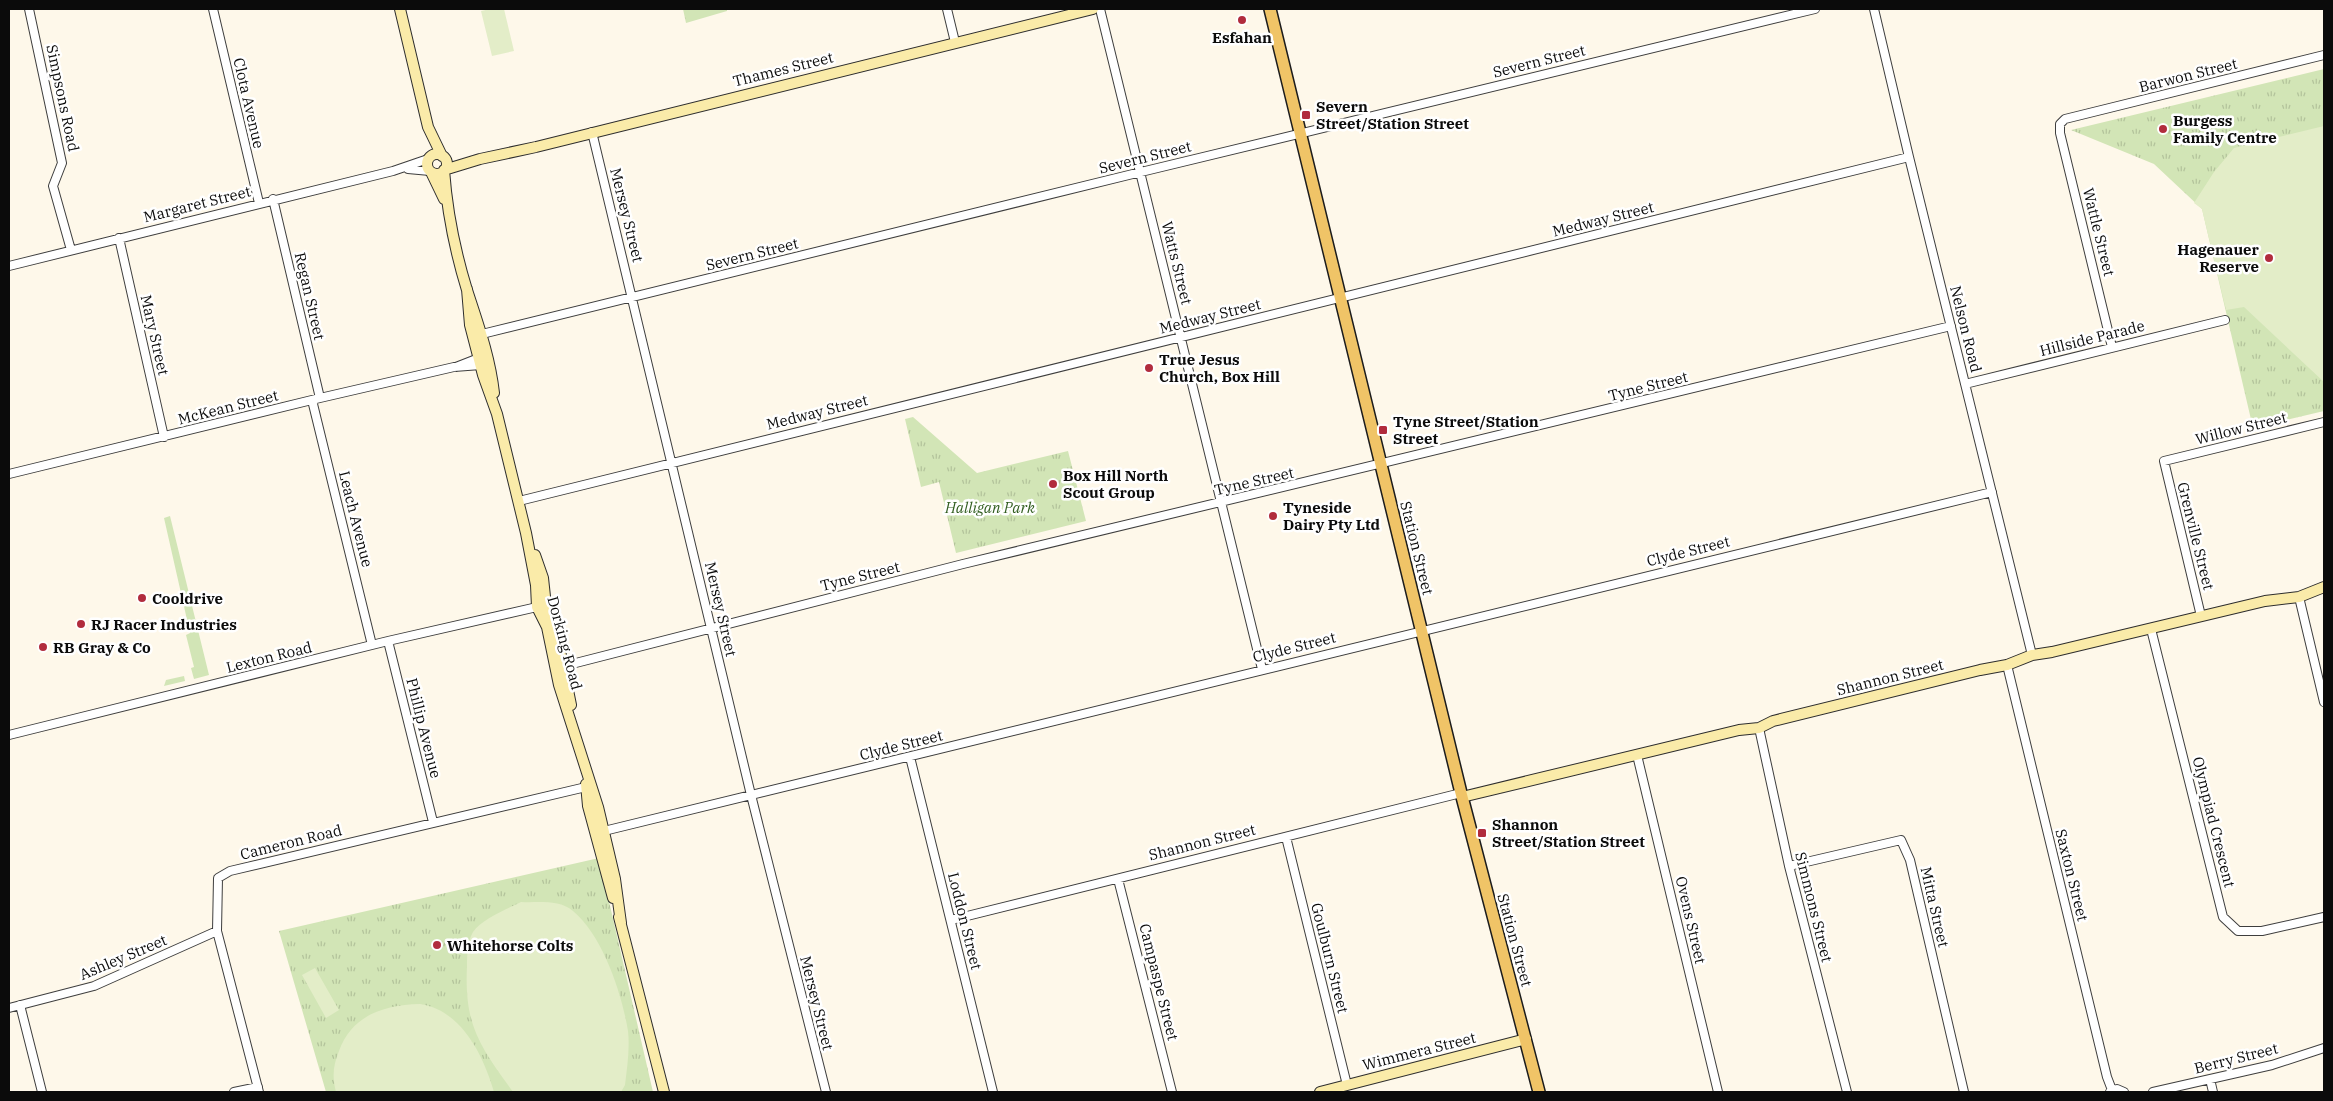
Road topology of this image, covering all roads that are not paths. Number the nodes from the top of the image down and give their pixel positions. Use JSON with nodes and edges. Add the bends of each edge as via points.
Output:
{"nodes":[{"id":1,"x":29,"y":9,"type":"edge"},
{"id":2,"x":213,"y":9,"type":"edge"},
{"id":3,"x":400,"y":9,"type":"edge"},
{"id":4,"x":947,"y":9,"type":"edge"},
{"id":5,"x":1093,"y":9,"type":"edge"},
{"id":6,"x":1100,"y":9,"type":"edge"},
{"id":7,"x":1270,"y":9,"type":"edge"},
{"id":8,"x":1815,"y":9,"type":"edge"},
{"id":9,"x":1874,"y":9,"type":"edge"},
{"id":10,"x":955,"y":42,"type":"junction"},
{"id":11,"x":2324,"y":55,"type":"edge"},
{"id":12,"x":2060,"y":124,"type":"joint"},
{"id":13,"x":428,"y":127,"type":"junction"},
{"id":14,"x":592,"y":132,"type":"junction"},
{"id":15,"x":1301,"y":133,"type":"junction"},
{"id":16,"x":443,"y":157,"type":"junction"},
{"id":17,"x":1908,"y":157,"type":"junction"},
{"id":18,"x":429,"y":159,"type":"junction"},
{"id":19,"x":480,"y":159,"type":"junction"},
{"id":20,"x":393,"y":170,"type":"junction"},
{"id":21,"x":444,"y":170,"type":"junction"},
{"id":22,"x":430,"y":172,"type":"junction"},
{"id":23,"x":1140,"y":172,"type":"junction"},
{"id":24,"x":273,"y":199,"type":"junction"},
{"id":25,"x":259,"y":203,"type":"junction"},
{"id":26,"x":446,"y":204,"type":"junction"},
{"id":27,"x":119,"y":238,"type":"junction"},
{"id":28,"x":71,"y":250,"type":"junction"},
{"id":29,"x":9,"y":266,"type":"edge"},
{"id":30,"x":467,"y":289,"type":"junction"},
{"id":31,"x":633,"y":298,"type":"junction"},
{"id":32,"x":1340,"y":299,"type":"junction"},
{"id":33,"x":2225,"y":320,"type":"dead end"},
{"id":34,"x":1951,"y":326,"type":"junction"},
{"id":35,"x":482,"y":334,"type":"junction"},
{"id":36,"x":1181,"y":338,"type":"junction"},
{"id":37,"x":2112,"y":347,"type":"junction"},
{"id":38,"x":480,"y":361,"type":"junction"},
{"id":39,"x":1965,"y":384,"type":"junction"},
{"id":40,"x":316,"y":399,"type":"junction"},
{"id":41,"x":497,"y":414,"type":"junction"},
{"id":42,"x":2324,"y":422,"type":"edge"},
{"id":43,"x":164,"y":437,"type":"junction"},
{"id":44,"x":2164,"y":461,"type":"joint"},
{"id":45,"x":672,"y":463,"type":"junction"},
{"id":46,"x":9,"y":464,"type":"edge"},
{"id":47,"x":1381,"y":465,"type":"junction"},
{"id":48,"x":10,"y":474,"type":"edge"},
{"id":49,"x":1992,"y":492,"type":"junction"},
{"id":50,"x":519,"y":502,"type":"junction"},
{"id":51,"x":1221,"y":503,"type":"junction"},
{"id":52,"x":526,"y":533,"type":"junction"},
{"id":53,"x":2324,"y":587,"type":"edge"},
{"id":54,"x":2299,"y":597,"type":"junction"},
{"id":55,"x":537,"y":607,"type":"junction"},
{"id":56,"x":2201,"y":616,"type":"junction"},
{"id":57,"x":711,"y":628,"type":"junction"},
{"id":58,"x":2151,"y":628,"type":"junction"},
{"id":59,"x":1422,"y":630,"type":"junction"},
{"id":60,"x":388,"y":641,"type":"junction"},
{"id":61,"x":372,"y":645,"type":"junction"},
{"id":62,"x":2032,"y":655,"type":"junction"},
{"id":63,"x":564,"y":666,"type":"junction"},
{"id":64,"x":2007,"y":666,"type":"junction"},
{"id":65,"x":1262,"y":669,"type":"junction"},
{"id":66,"x":2324,"y":702,"type":"edge"},
{"id":67,"x":1759,"y":728,"type":"junction"},
{"id":68,"x":575,"y":731,"type":"junction"},
{"id":69,"x":9,"y":735,"type":"edge"},
{"id":70,"x":1637,"y":755,"type":"junction"},
{"id":71,"x":910,"y":757,"type":"junction"},
{"id":72,"x":588,"y":787,"type":"junction"},
{"id":73,"x":1462,"y":795,"type":"junction"},
{"id":74,"x":751,"y":796,"type":"junction"},
{"id":75,"x":433,"y":822,"type":"junction"},
{"id":76,"x":604,"y":831,"type":"junction"},
{"id":77,"x":1286,"y":837,"type":"junction"},
{"id":78,"x":1789,"y":866,"type":"junction"},
{"id":79,"x":610,"y":877,"type":"junction"},
{"id":80,"x":1118,"y":879,"type":"junction"},
{"id":81,"x":2324,"y":917,"type":"edge"},
{"id":82,"x":950,"y":920,"type":"junction"},
{"id":83,"x":217,"y":931,"type":"junction"},
{"id":84,"x":20,"y":1005,"type":"junction"},
{"id":85,"x":9,"y":1008,"type":"edge"},
{"id":86,"x":1526,"y":1039,"type":"junction"},
{"id":87,"x":2324,"y":1048,"type":"edge"},
{"id":88,"x":2210,"y":1079,"type":"junction"},
{"id":89,"x":1347,"y":1085,"type":"junction"},
{"id":90,"x":258,"y":1089,"type":"edge"},
{"id":91,"x":2111,"y":1091,"type":"edge"},
{"id":92,"x":42,"y":1092,"type":"edge"},
{"id":93,"x":234,"y":1092,"type":"edge"},
{"id":94,"x":664,"y":1092,"type":"edge"},
{"id":95,"x":826,"y":1092,"type":"edge"},
{"id":96,"x":993,"y":1092,"type":"edge"},
{"id":97,"x":1172,"y":1092,"type":"edge"},
{"id":98,"x":1320,"y":1092,"type":"edge"},
{"id":99,"x":1539,"y":1092,"type":"edge"},
{"id":100,"x":1718,"y":1092,"type":"edge"},
{"id":101,"x":1847,"y":1092,"type":"edge"},
{"id":102,"x":1964,"y":1092,"type":"edge"},
{"id":103,"x":2124,"y":1092,"type":"edge"},
{"id":104,"x":2152,"y":1092,"type":"edge"},
{"id":105,"x":2213,"y":1092,"type":"edge"}],
"edges":[{"from":1,"to":28,"type":"street","name":"Simpsons Road","via":[[62,163],[53,186]]},
{"from":2,"to":25,"type":"street","name":"Clota Avenue"},
{"from":3,"to":13,"type":"street"},
{"from":4,"to":10,"type":"street"},
{"from":5,"to":10,"type":"street","name":"Thames Street"},
{"from":6,"to":23,"type":"street","name":"Watts Street"},
{"from":7,"to":15,"type":"main road","name":"Station Street"},
{"from":8,"to":15,"type":"street","name":"Severn Street"},
{"from":9,"to":17,"type":"street","name":"Nelson Road"},
{"from":10,"to":14,"type":"street","name":"Thames Street"},
{"from":11,"to":12,"type":"street","name":"Barwon Street","via":[[2065,119]]},
{"from":12,"to":37,"type":"street","name":"Wattle Street"},
{"from":13,"to":16,"type":"street"},
{"from":13,"to":18,"type":"street"},
{"from":14,"to":19,"type":"street","name":"Thames Street"},
{"from":14,"to":31,"type":"street","name":"Mersey Street"},
{"from":15,"to":23,"type":"street","name":"Severn Street"},
{"from":15,"to":32,"type":"main road","name":"Station Street"},
{"from":16,"to":18,"type":"street","via":[[436,155]]},
{"from":16,"to":19,"type":"street","name":"Thames Street"},
{"from":16,"to":21,"type":"street"},
{"from":17,"to":32,"type":"street","name":"Medway Street"},
{"from":17,"to":34,"type":"street","name":"Nelson Road"},
{"from":18,"to":20,"type":"street","name":"Margaret Street"},
{"from":18,"to":22,"type":"street"},
{"from":19,"to":21,"type":"street","name":"Thames Street"},
{"from":20,"to":22,"type":"street","name":"Margaret Street","via":[[416,168]]},
{"from":20,"to":24,"type":"street","name":"Margaret Street"},
{"from":21,"to":22,"type":"street","via":[[436,174]]},
{"from":21,"to":26,"type":"street","name":"Dorking Road"},
{"from":22,"to":26,"type":"street","name":"Dorking Road"},
{"from":23,"to":31,"type":"street","name":"Severn Street"},
{"from":23,"to":36,"type":"street","name":"Watts Street"},
{"from":24,"to":25,"type":"street","name":"Margaret Street"},
{"from":24,"to":40,"type":"street","name":"Regan Street"},
{"from":25,"to":27,"type":"street","name":"Margaret Street"},
{"from":26,"to":30,"type":"street","name":"Dorking Road"},
{"from":27,"to":28,"type":"street","name":"Margaret Street"},
{"from":27,"to":43,"type":"street","name":"Mary Street"},
{"from":28,"to":29,"type":"street","name":"Margaret Street"},
{"from":30,"to":35,"type":"street","name":"Dorking Road"},
{"from":30,"to":38,"type":"street","name":"Dorking Road","via":[[470,325]]},
{"from":31,"to":35,"type":"street","name":"Severn Street"},
{"from":31,"to":45,"type":"street","name":"Mersey Street"},
{"from":32,"to":36,"type":"street","name":"Medway Street"},
{"from":32,"to":47,"type":"main road","name":"Station Street"},
{"from":33,"to":37,"type":"street","name":"Hillside Parade"},
{"from":34,"to":39,"type":"street","name":"Nelson Road"},
{"from":34,"to":47,"type":"street","name":"Tyne Street"},
{"from":35,"to":41,"type":"street","name":"Dorking Road"},
{"from":36,"to":45,"type":"street","name":"Medway Street"},
{"from":36,"to":51,"type":"street","name":"Watts Street"},
{"from":37,"to":39,"type":"street","name":"Hillside Parade"},
{"from":38,"to":40,"type":"street","name":"McKean Street"},
{"from":38,"to":41,"type":"street","name":"Dorking Road"},
{"from":39,"to":49,"type":"street","name":"Nelson Road"},
{"from":40,"to":43,"type":"street","name":"McKean Street"},
{"from":40,"to":61,"type":"street","name":"Leach Avenue"},
{"from":41,"to":50,"type":"street","name":"Dorking Road"},
{"from":42,"to":44,"type":"street","name":"Willow Street"},
{"from":43,"to":48,"type":"street","name":"McKean Street"},
{"from":44,"to":56,"type":"street","name":"Grenville Street"},
{"from":45,"to":50,"type":"street","name":"Medway Street"},
{"from":45,"to":57,"type":"street","name":"Mersey Street"},
{"from":46,"to":48,"type":"street"},
{"from":47,"to":51,"type":"street","name":"Tyne Street"},
{"from":47,"to":59,"type":"main road","name":"Station Street"},
{"from":49,"to":59,"type":"street","name":"Clyde Street"},
{"from":49,"to":62,"type":"street","name":"Nelson Road"},
{"from":50,"to":52,"type":"street","name":"Dorking Road"},
{"from":51,"to":57,"type":"street","name":"Tyne Street"},
{"from":51,"to":65,"type":"street","name":"Watts Street"},
{"from":52,"to":55,"type":"street","name":"Dorking Road"},
{"from":52,"to":63,"type":"street","name":"Dorking Road","via":[[543,578],[546,606],[554,623]]},
{"from":53,"to":54,"type":"street","name":"Shannon Street"},
{"from":54,"to":56,"type":"street","name":"Shannon Street","via":[[2265,601]]},
{"from":54,"to":66,"type":"street"},
{"from":55,"to":60,"type":"street","name":"Lexton Road"},
{"from":55,"to":68,"type":"street","name":"Dorking Road","via":[[546,627],[559,685]]},
{"from":56,"to":58,"type":"street","name":"Shannon Street"},
{"from":57,"to":63,"type":"street","name":"Tyne Street"},
{"from":57,"to":74,"type":"street","name":"Mersey Street"},
{"from":58,"to":62,"type":"street","name":"Shannon Street"},
{"from":58,"to":81,"type":"street","name":"Olympiad Crescent","via":[[2223,917],[2238,931],[2254,931]]},
{"from":59,"to":65,"type":"street","name":"Clyde Street"},
{"from":59,"to":73,"type":"main road","name":"Station Street"},
{"from":60,"to":61,"type":"street","name":"Lexton Road"},
{"from":60,"to":75,"type":"street","name":"Phillip Avenue"},
{"from":61,"to":69,"type":"street","name":"Lexton Road"},
{"from":62,"to":64,"type":"street","name":"Shannon Street"},
{"from":63,"to":68,"type":"street","name":"Dorking Road"},
{"from":64,"to":67,"type":"street","name":"Shannon Street","via":[[1772,721]]},
{"from":64,"to":91,"type":"street","name":"Saxton Street"},
{"from":65,"to":71,"type":"street","name":"Clyde Street"},
{"from":67,"to":70,"type":"street","name":"Shannon Street"},
{"from":67,"to":78,"type":"street","name":"Simmons Street"},
{"from":68,"to":72,"type":"street","name":"Dorking Road"},
{"from":70,"to":73,"type":"street","name":"Shannon Street"},
{"from":70,"to":100,"type":"street","name":"Ovens Street"},
{"from":71,"to":74,"type":"street","name":"Clyde Street"},
{"from":71,"to":82,"type":"street","name":"Loddon Street"},
{"from":72,"to":75,"type":"street","name":"Cameron Road"},
{"from":72,"to":76,"type":"street","name":"Dorking Road"},
{"from":72,"to":79,"type":"street","name":"Dorking Road","via":[[588,806]]},
{"from":73,"to":77,"type":"street","name":"Shannon Street"},
{"from":73,"to":86,"type":"main road","name":"Station Street"},
{"from":74,"to":76,"type":"street","name":"Clyde Street"},
{"from":74,"to":95,"type":"street","name":"Mersey Street"},
{"from":75,"to":83,"type":"street","name":"Cameron Road","via":[[230,871],[218,878]]},
{"from":76,"to":79,"type":"street","name":"Dorking Road"},
{"from":77,"to":80,"type":"street","name":"Shannon Street"},
{"from":77,"to":89,"type":"street","name":"Goulburn Street"},
{"from":78,"to":101,"type":"street","name":"Simmons Street"},
{"from":78,"to":102,"type":"street","name":"Mitta Street","via":[[1901,840],[1910,860]]},
{"from":79,"to":94,"type":"street","name":"Dorking Road"},
{"from":80,"to":82,"type":"street","name":"Shannon Street"},
{"from":80,"to":97,"type":"street","name":"Campaspe Street"},
{"from":82,"to":96,"type":"street","name":"Loddon Street"},
{"from":83,"to":84,"type":"street","name":"Ashley Street","via":[[94,986]]},
{"from":83,"to":90,"type":"street","name":"Cameron Road"},
{"from":84,"to":85,"type":"street","name":"Ashley Street"},
{"from":84,"to":92,"type":"street"},
{"from":86,"to":89,"type":"street","name":"Wimmera Street"},
{"from":86,"to":99,"type":"main road","name":"Station Street"},
{"from":87,"to":88,"type":"street","name":"Berry Street","via":[[2272,1065]]},
{"from":88,"to":104,"type":"street","name":"Berry Street"},
{"from":88,"to":105,"type":"street"},
{"from":89,"to":98,"type":"street","name":"Wimmera Street"},
{"from":90,"to":93,"type":"street"},
{"from":91,"to":103,"type":"street"}]}
